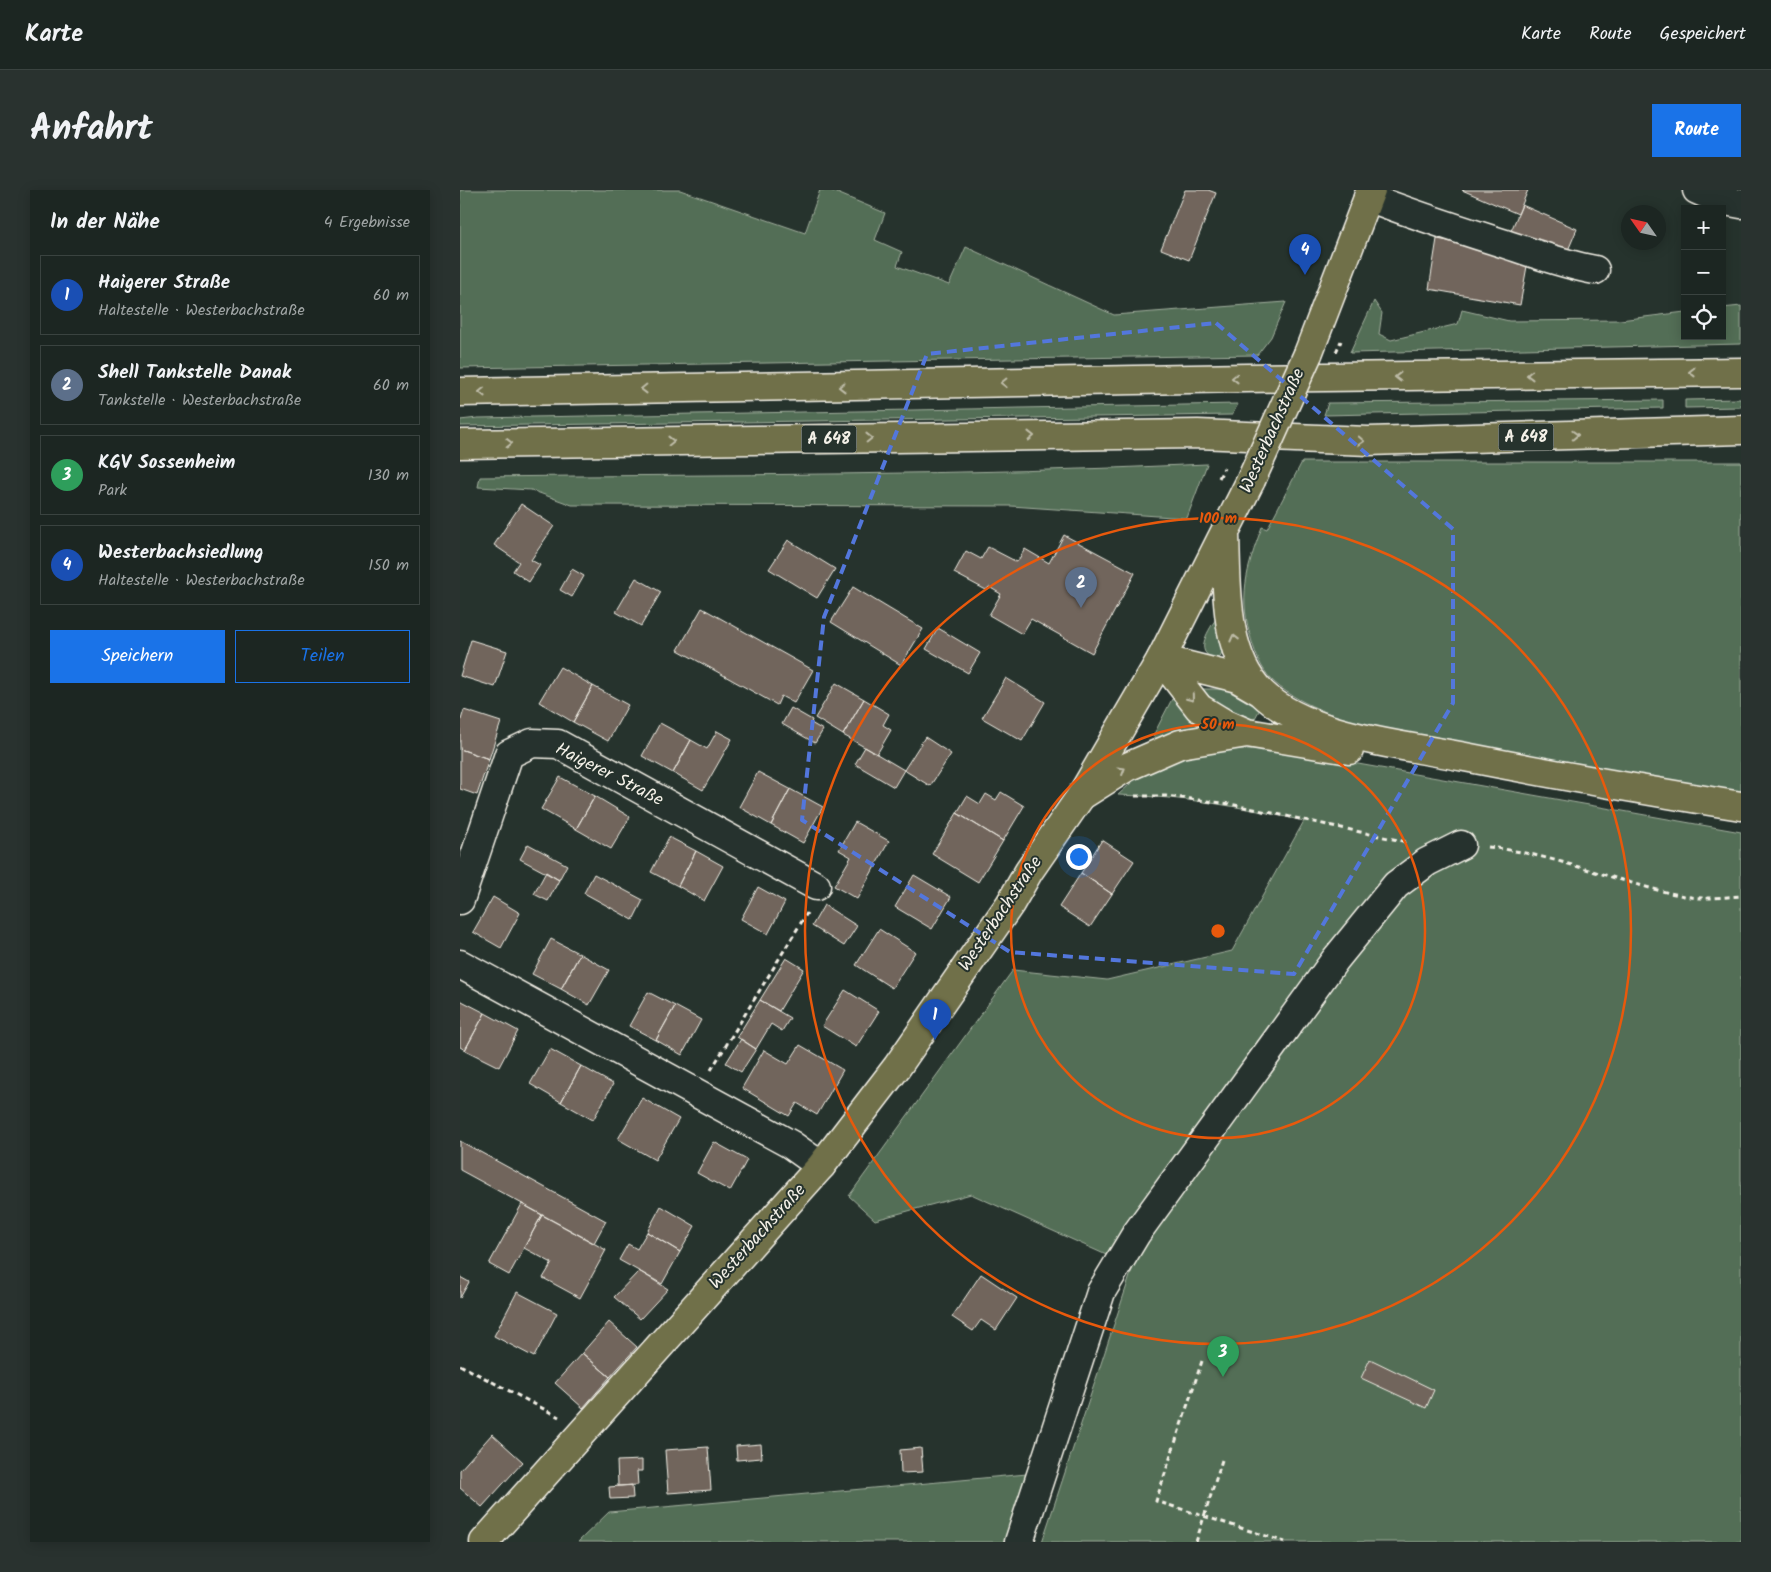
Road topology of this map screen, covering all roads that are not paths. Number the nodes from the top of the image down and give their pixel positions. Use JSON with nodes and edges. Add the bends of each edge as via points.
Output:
{"nodes":[{"id":1,"x":1697,"y":190,"type":"edge"},
{"id":2,"x":1370,"y":194,"type":"edge"},
{"id":3,"x":1741,"y":204,"type":"edge"},
{"id":4,"x":1595,"y":270,"type":"dead end"},
{"id":5,"x":1741,"y":372,"type":"edge"},
{"id":6,"x":460,"y":392,"type":"edge"},
{"id":7,"x":1741,"y":430,"type":"edge"},
{"id":8,"x":460,"y":444,"type":"edge"},
{"id":9,"x":1225,"y":534,"type":"junction"},
{"id":10,"x":1161,"y":659,"type":"junction"},
{"id":11,"x":1262,"y":693,"type":"junction"},
{"id":12,"x":1247,"y":733,"type":"junction"},
{"id":13,"x":1081,"y":796,"type":"junction"},
{"id":14,"x":1741,"y":806,"type":"edge"},
{"id":15,"x":1741,"y":823,"type":"edge"},
{"id":16,"x":1461,"y":845,"type":"road end"},
{"id":17,"x":816,"y":886,"type":"road end"},
{"id":18,"x":460,"y":900,"type":"edge"},
{"id":19,"x":460,"y":964,"type":"edge"},
{"id":20,"x":821,"y":1166,"type":"junction"},
{"id":21,"x":484,"y":1542,"type":"edge"},
{"id":22,"x":1019,"y":1542,"type":"edge"}],
"edges":[{"from":1,"to":3,"type":"street","via":[[1720,200]]},
{"from":2,"to":4,"type":"street","via":[[1450,228],[1562,264]]},
{"from":2,"to":9,"type":"main road","name":"Westerbachstraße","bridge":true,"via":[[1314,340]]},
{"from":5,"to":6,"type":"main road","one_way":true},
{"from":8,"to":7,"type":"main road","number":"A 648","one_way":true,"via":[[1198,434],[1368,441]]},
{"from":9,"to":10,"type":"main road","name":"Westerbachstraße"},
{"from":11,"to":9,"type":"main road","one_way":true,"via":[[1245,671],[1228,614]]},
{"from":10,"to":11,"type":"main road","via":[[1237,678]]},
{"from":10,"to":12,"type":"main road","one_way":true,"via":[[1199,708]]},
{"from":10,"to":13,"type":"main road","name":"Westerbachstraße"},
{"from":11,"to":14,"type":"main road","via":[[1294,715],[1336,732],[1566,777]]},
{"from":13,"to":12,"type":"main road","one_way":true,"via":[[1127,767],[1180,744]]},
{"from":12,"to":15,"type":"main road"},
{"from":13,"to":20,"type":"main road","name":"Westerbachstraße","via":[[897,1067]]},
{"from":16,"to":22,"type":"street","via":[[1427,862],[1396,885],[1335,960],[1136,1234],[1101,1292]]},
{"from":17,"to":18,"type":"street","name":"Haigerer Straße","via":[[558,744],[532,743],[509,754]]},
{"from":19,"to":20,"type":"street","via":[[790,1144]]},
{"from":20,"to":21,"type":"main road","name":"Westerbachstraße"}]}
